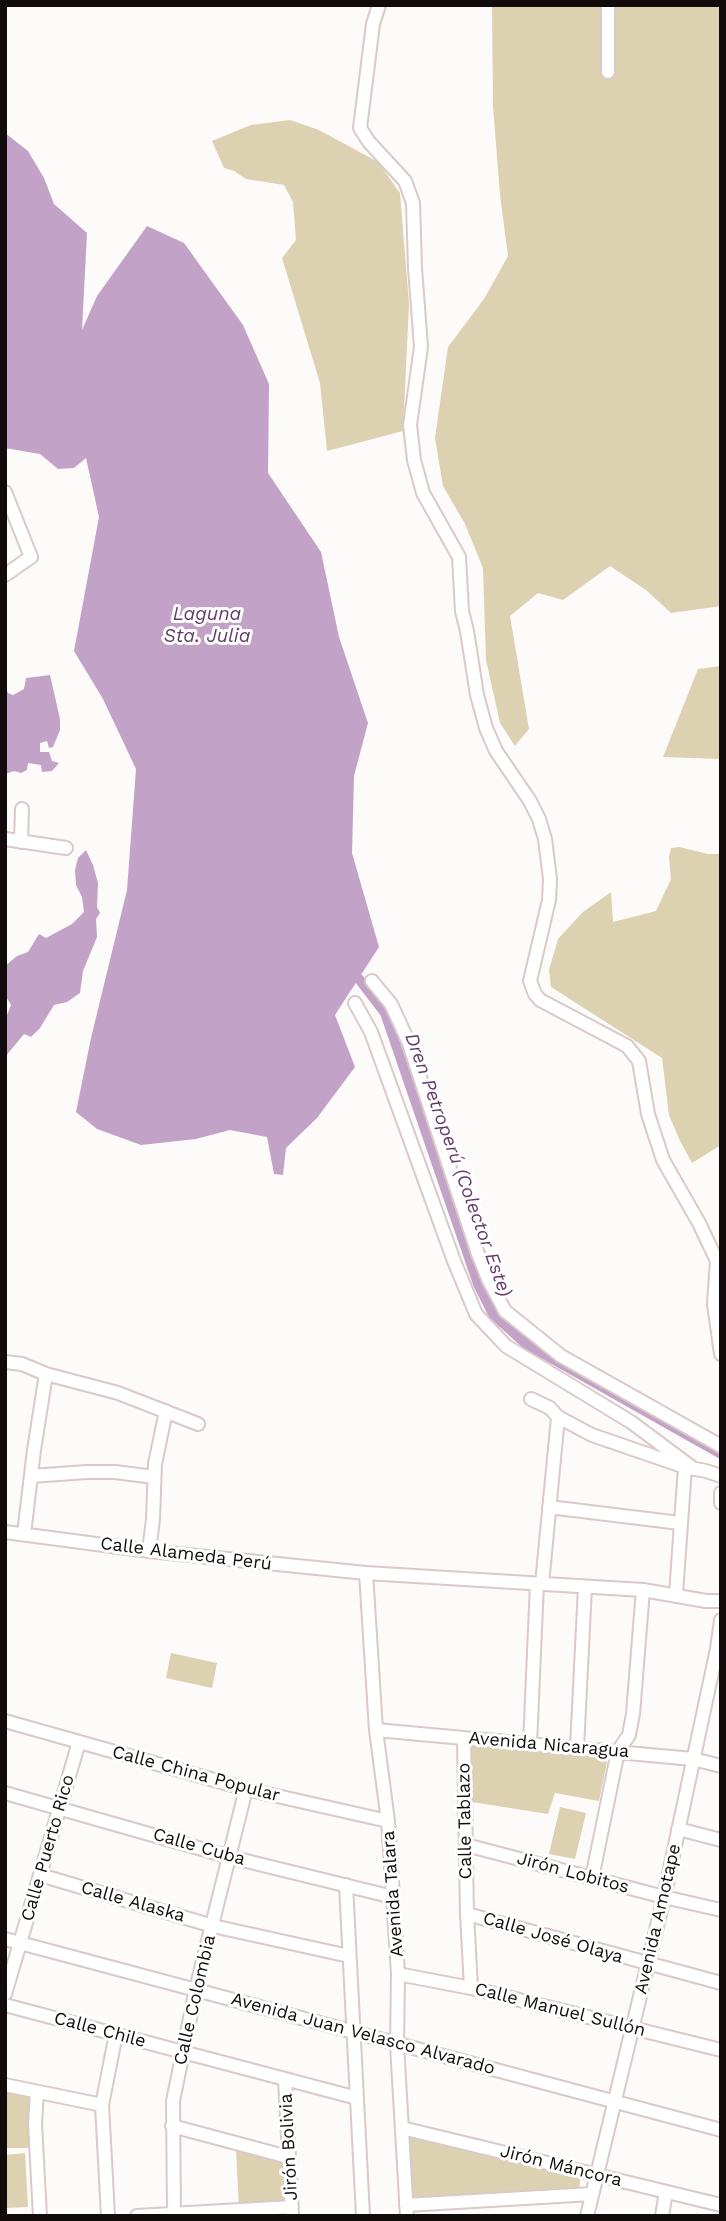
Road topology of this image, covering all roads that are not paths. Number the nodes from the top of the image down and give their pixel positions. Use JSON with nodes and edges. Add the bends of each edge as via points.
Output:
{"nodes":[{"id":1,"x":379,"y":5,"type":"edge"},
{"id":2,"x":608,"y":5,"type":"edge"},
{"id":3,"x":608,"y":72,"type":"dead end"},
{"id":4,"x":5,"y":492,"type":"edge"},
{"id":5,"x":5,"y":575,"type":"edge"},
{"id":6,"x":22,"y":809,"type":"dead end"},
{"id":7,"x":5,"y":839,"type":"edge"},
{"id":8,"x":21,"y":842,"type":"junction"},
{"id":9,"x":66,"y":848,"type":"dead end"},
{"id":10,"x":372,"y":981,"type":"dead end"},
{"id":11,"x":355,"y":1003,"type":"dead end"},
{"id":12,"x":721,"y":1354,"type":"edge"},
{"id":13,"x":5,"y":1362,"type":"edge"},
{"id":14,"x":47,"y":1374,"type":"junction"},
{"id":15,"x":531,"y":1399,"type":"dead end"},
{"id":16,"x":166,"y":1411,"type":"junction"},
{"id":17,"x":558,"y":1418,"type":"junction"},
{"id":18,"x":198,"y":1424,"type":"dead end"},
{"id":19,"x":721,"y":1446,"type":"edge"},
{"id":20,"x":690,"y":1468,"type":"junction"},
{"id":21,"x":31,"y":1476,"type":"junction"},
{"id":22,"x":721,"y":1476,"type":"edge"},
{"id":23,"x":154,"y":1477,"type":"junction"},
{"id":24,"x":721,"y":1493,"type":"edge"},
{"id":25,"x":721,"y":1503,"type":"edge"},
{"id":26,"x":550,"y":1507,"type":"junction"},
{"id":27,"x":680,"y":1523,"type":"junction"},
{"id":28,"x":5,"y":1532,"type":"edge"},
{"id":29,"x":24,"y":1534,"type":"junction"},
{"id":30,"x":149,"y":1551,"type":"junction"},
{"id":31,"x":366,"y":1573,"type":"junction"},
{"id":32,"x":539,"y":1584,"type":"junction"},
{"id":33,"x":585,"y":1587,"type":"junction"},
{"id":34,"x":643,"y":1590,"type":"junction"},
{"id":35,"x":676,"y":1594,"type":"junction"},
{"id":36,"x":721,"y":1601,"type":"edge"},
{"id":37,"x":721,"y":1620,"type":"edge"},
{"id":38,"x":5,"y":1721,"type":"edge"},
{"id":39,"x":376,"y":1730,"type":"junction"},
{"id":40,"x":464,"y":1738,"type":"junction"},
{"id":41,"x":79,"y":1742,"type":"junction"},
{"id":42,"x":530,"y":1744,"type":"junction"},
{"id":43,"x":577,"y":1748,"type":"junction"},
{"id":44,"x":618,"y":1751,"type":"junction"},
{"id":45,"x":693,"y":1759,"type":"junction"},
{"id":46,"x":721,"y":1766,"type":"edge"},
{"id":47,"x":246,"y":1789,"type":"junction"},
{"id":48,"x":5,"y":1793,"type":"edge"},
{"id":49,"x":60,"y":1807,"type":"junction"},
{"id":50,"x":388,"y":1821,"type":"junction"},
{"id":51,"x":678,"y":1829,"type":"junction"},
{"id":52,"x":721,"y":1840,"type":"edge"},
{"id":53,"x":466,"y":1846,"type":"junction"},
{"id":54,"x":230,"y":1857,"type":"junction"},
{"id":55,"x":40,"y":1875,"type":"junction"},
{"id":56,"x":592,"y":1878,"type":"junction"},
{"id":57,"x":346,"y":1885,"type":"junction"},
{"id":58,"x":393,"y":1897,"type":"junction"},
{"id":59,"x":664,"y":1897,"type":"junction"},
{"id":60,"x":721,"y":1910,"type":"edge"},
{"id":61,"x":467,"y":1914,"type":"junction"},
{"id":62,"x":213,"y":1926,"type":"junction"},
{"id":63,"x":5,"y":1939,"type":"edge"},
{"id":64,"x":20,"y":1942,"type":"junction"},
{"id":65,"x":349,"y":1956,"type":"junction"},
{"id":66,"x":648,"y":1964,"type":"junction"},
{"id":67,"x":398,"y":1974,"type":"junction"},
{"id":68,"x":721,"y":1983,"type":"edge"},
{"id":69,"x":471,"y":1988,"type":"junction"},
{"id":70,"x":195,"y":1989,"type":"junction"},
{"id":71,"x":5,"y":1994,"type":"edge"},
{"id":72,"x":5,"y":2005,"type":"edge"},
{"id":73,"x":633,"y":2027,"type":"junction"},
{"id":74,"x":353,"y":2030,"type":"junction"},
{"id":75,"x":116,"y":2034,"type":"junction"},
{"id":76,"x":397,"y":2045,"type":"junction"},
{"id":77,"x":721,"y":2050,"type":"edge"},
{"id":78,"x":182,"y":2051,"type":"junction"},
{"id":79,"x":285,"y":2079,"type":"junction"},
{"id":80,"x":5,"y":2085,"type":"edge"},
{"id":81,"x":37,"y":2092,"type":"junction"},
{"id":82,"x":357,"y":2098,"type":"junction"},
{"id":83,"x":615,"y":2100,"type":"junction"},
{"id":84,"x":102,"y":2105,"type":"junction"},
{"id":85,"x":172,"y":2126,"type":"junction"},
{"id":86,"x":402,"y":2128,"type":"junction"},
{"id":87,"x":721,"y":2130,"type":"edge"},
{"id":88,"x":288,"y":2157,"type":"junction"},
{"id":89,"x":598,"y":2175,"type":"junction"},
{"id":90,"x":666,"y":2192,"type":"junction"},
{"id":91,"x":592,"y":2194,"type":"junction"},
{"id":92,"x":721,"y":2205,"type":"edge"},
{"id":93,"x":406,"y":2210,"type":"edge"},
{"id":94,"x":292,"y":2211,"type":"edge"},
{"id":95,"x":174,"y":2214,"type":"edge"},
{"id":96,"x":40,"y":2216,"type":"edge"},
{"id":97,"x":108,"y":2216,"type":"edge"},
{"id":98,"x":137,"y":2216,"type":"edge"},
{"id":99,"x":363,"y":2216,"type":"edge"},
{"id":100,"x":587,"y":2216,"type":"edge"},
{"id":101,"x":662,"y":2216,"type":"edge"}],
"edges":[{"from":1,"to":12,"type":"street","via":[[360,128],[405,181],[413,203],[421,337],[410,425],[414,460],[423,493],[459,557],[462,611],[486,728],[530,801],[545,839],[549,900],[530,981],[540,1000],[626,1046],[639,1061],[648,1114],[663,1160],[717,1262],[714,1304]]},
{"from":2,"to":3,"type":"street"},
{"from":4,"to":5,"type":"street","via":[[31,557]]},
{"from":6,"to":8,"type":"street"},
{"from":7,"to":8,"type":"street"},
{"from":8,"to":9,"type":"street"},
{"from":10,"to":19,"type":"street","via":[[391,1004],[408,1041],[478,1254],[505,1311],[561,1356]]},
{"from":11,"to":20,"type":"street","via":[[371,1032],[476,1314],[506,1346],[631,1422]]},
{"from":13,"to":14,"type":"street"},
{"from":14,"to":16,"type":"street"},
{"from":14,"to":21,"type":"street"},
{"from":15,"to":17,"type":"street","via":[[550,1408]]},
{"from":16,"to":18,"type":"street"},
{"from":16,"to":23,"type":"street"},
{"from":17,"to":20,"type":"street","via":[[592,1435]]},
{"from":17,"to":26,"type":"street"},
{"from":20,"to":22,"type":"street"},
{"from":20,"to":27,"type":"street"},
{"from":21,"to":23,"type":"street","via":[[101,1472]]},
{"from":21,"to":29,"type":"street"},
{"from":23,"to":30,"type":"street"},
{"from":24,"to":25,"type":"street"},
{"from":26,"to":27,"type":"street"},
{"from":26,"to":32,"type":"street"},
{"from":27,"to":35,"type":"street"},
{"from":28,"to":29,"type":"street","name":"Calle Alameda Perú"},
{"from":29,"to":30,"type":"street","name":"Calle Alameda Perú"},
{"from":30,"to":31,"type":"street","name":"Calle Alameda Perú"},
{"from":31,"to":32,"type":"street","name":"Calle Alameda Perú"},
{"from":31,"to":39,"type":"street","name":"Avenida Talara"},
{"from":32,"to":33,"type":"street","name":"Calle Alameda Perú"},
{"from":32,"to":42,"type":"street"},
{"from":33,"to":34,"type":"street","name":"Calle Alameda Perú"},
{"from":33,"to":43,"type":"street"},
{"from":34,"to":35,"type":"street","name":"Calle Alameda Perú"},
{"from":34,"to":44,"type":"street","via":[[633,1714]]},
{"from":35,"to":36,"type":"street","name":"Calle Alameda Perú"},
{"from":37,"to":45,"type":"street","name":"Avenida Amotape"},
{"from":38,"to":41,"type":"street","name":"Calle China Popular"},
{"from":39,"to":40,"type":"street","name":"Avenida Nicaragua"},
{"from":39,"to":50,"type":"street","name":"Avenida Talara"},
{"from":40,"to":42,"type":"street","name":"Avenida Nicaragua"},
{"from":40,"to":53,"type":"street","name":"Calle Tablazo"},
{"from":41,"to":47,"type":"street","name":"Calle China Popular"},
{"from":41,"to":49,"type":"street","name":"Calle Puerto Rico"},
{"from":42,"to":43,"type":"street","name":"Avenida Nicaragua"},
{"from":43,"to":44,"type":"street","name":"Avenida Nicaragua"},
{"from":44,"to":45,"type":"street","name":"Avenida Nicaragua"},
{"from":44,"to":56,"type":"street"},
{"from":45,"to":46,"type":"street","name":"Avenida Nicaragua"},
{"from":45,"to":51,"type":"street","name":"Avenida Amotape"},
{"from":47,"to":50,"type":"street","name":"Calle China Popular"},
{"from":47,"to":54,"type":"street","name":"Calle Colombia"},
{"from":48,"to":49,"type":"street","name":"Calle Cuba"},
{"from":49,"to":54,"type":"street","name":"Calle Cuba"},
{"from":49,"to":55,"type":"street","name":"Calle Puerto Rico"},
{"from":50,"to":58,"type":"street","name":"Avenida Talara"},
{"from":51,"to":52,"type":"street"},
{"from":51,"to":59,"type":"street","name":"Avenida Amotape"},
{"from":53,"to":56,"type":"street","name":"Jirón Lobitos"},
{"from":53,"to":61,"type":"street","name":"Calle Tablazo"},
{"from":54,"to":57,"type":"street","name":"Calle Cuba"},
{"from":54,"to":62,"type":"street","name":"Calle Colombia"},
{"from":55,"to":62,"type":"street","name":"Calle Alaska"},
{"from":55,"to":64,"type":"street","name":"Calle Puerto Rico"},
{"from":56,"to":59,"type":"street","name":"Jirón Lobitos"},
{"from":57,"to":58,"type":"street","name":"Calle Cuba"},
{"from":57,"to":65,"type":"street"},
{"from":58,"to":67,"type":"street","name":"Avenida Talara"},
{"from":59,"to":60,"type":"street","name":"Jirón Lobitos"},
{"from":59,"to":66,"type":"street","name":"Avenida Amotape"},
{"from":61,"to":66,"type":"street","name":"Calle José Olaya"},
{"from":61,"to":69,"type":"street","name":"Calle Tablazo"},
{"from":62,"to":65,"type":"street","name":"Calle Alaska"},
{"from":62,"to":70,"type":"street","name":"Calle Colombia"},
{"from":63,"to":64,"type":"street","name":"Avenida Juan Velasco Alvarado"},
{"from":64,"to":70,"type":"street","name":"Avenida Juan Velasco Alvarado"},
{"from":64,"to":71,"type":"street","name":"Calle Puerto Rico"},
{"from":65,"to":74,"type":"street"},
{"from":66,"to":68,"type":"street","name":"Calle José Olaya"},
{"from":66,"to":73,"type":"street","name":"Avenida Amotape"},
{"from":67,"to":69,"type":"street","name":"Calle Manuel Sullón"},
{"from":67,"to":76,"type":"street","name":"Avenida Talara"},
{"from":69,"to":73,"type":"street","name":"Calle Manuel Sullón"},
{"from":70,"to":74,"type":"street","name":"Avenida Juan Velasco Alvarado"},
{"from":70,"to":78,"type":"street","name":"Calle Colombia"},
{"from":72,"to":75,"type":"street","name":"Calle Chile"},
{"from":73,"to":77,"type":"street","name":"Calle Manuel Sullón"},
{"from":73,"to":83,"type":"street","name":"Avenida Amotape"},
{"from":74,"to":76,"type":"street","name":"Avenida Juan Velasco Alvarado"},
{"from":74,"to":82,"type":"street"},
{"from":75,"to":78,"type":"street","name":"Calle Chile"},
{"from":75,"to":84,"type":"street"},
{"from":76,"to":83,"type":"street","name":"Avenida Juan Velasco Alvarado"},
{"from":76,"to":86,"type":"street","name":"Avenida Talara"},
{"from":78,"to":79,"type":"street","name":"Calle Chile"},
{"from":78,"to":85,"type":"street","name":"Calle Colombia"},
{"from":79,"to":82,"type":"street","name":"Calle Chile"},
{"from":79,"to":88,"type":"street","name":"Jirón Bolivia"},
{"from":80,"to":81,"type":"street"},
{"from":81,"to":84,"type":"street"},
{"from":81,"to":96,"type":"street"},
{"from":82,"to":99,"type":"street"},
{"from":83,"to":87,"type":"street","name":"Avenida Juan Velasco Alvarado"},
{"from":83,"to":89,"type":"street","name":"Avenida Amotape"},
{"from":84,"to":97,"type":"street"},
{"from":85,"to":88,"type":"street"},
{"from":85,"to":95,"type":"street","name":"Calle Colombia"},
{"from":86,"to":89,"type":"street","name":"Jirón Máncora"},
{"from":86,"to":93,"type":"street","name":"Avenida Talara"},
{"from":88,"to":94,"type":"street","name":"Jirón Bolivia"},
{"from":89,"to":90,"type":"street","name":"Jirón Máncora"},
{"from":89,"to":91,"type":"street","name":"Avenida Amotape"},
{"from":90,"to":92,"type":"street","name":"Jirón Máncora"},
{"from":90,"to":101,"type":"street"},
{"from":91,"to":93,"type":"street"},
{"from":91,"to":100,"type":"street","name":"Avenida Amotape"},
{"from":94,"to":95,"type":"street"},
{"from":95,"to":98,"type":"street"}]}
